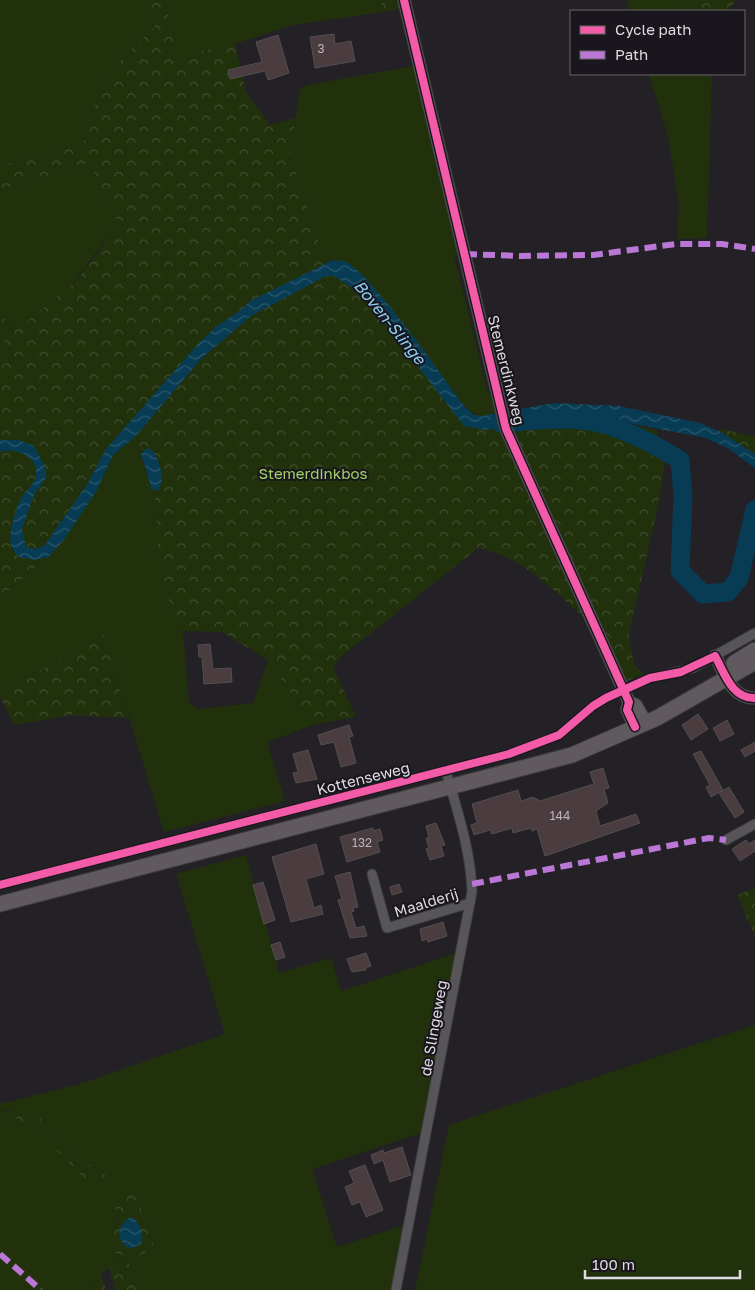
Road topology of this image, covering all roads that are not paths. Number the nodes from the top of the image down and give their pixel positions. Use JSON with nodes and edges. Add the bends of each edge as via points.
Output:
{"nodes":[{"id":1,"x":404,"y":0,"type":"edge"},
{"id":2,"x":755,"y":633,"type":"edge"},
{"id":3,"x":755,"y":650,"type":"edge"},
{"id":4,"x":755,"y":662,"type":"edge"},
{"id":5,"x":722,"y":668,"type":"junction"},
{"id":6,"x":624,"y":690,"type":"junction"},
{"id":7,"x":755,"y":698,"type":"edge"},
{"id":8,"x":638,"y":721,"type":"junction"},
{"id":9,"x":446,"y":771,"type":"junction"},
{"id":10,"x":450,"y":788,"type":"junction"},
{"id":11,"x":259,"y":819,"type":"junction"},
{"id":12,"x":755,"y":824,"type":"edge"},
{"id":13,"x":263,"y":835,"type":"junction"},
{"id":14,"x":726,"y":840,"type":"dead end"},
{"id":15,"x":372,"y":874,"type":"dead end"},
{"id":16,"x":0,"y":885,"type":"edge"},
{"id":17,"x":470,"y":903,"type":"junction"},
{"id":18,"x":0,"y":904,"type":"edge"},
{"id":19,"x":396,"y":1290,"type":"edge"}],
"edges":[{"from":1,"to":6,"type":"street","name":"Stemerdinkweg","via":[[506,429]]},
{"from":2,"to":5,"type":"street","name":"Kottenseweg"},
{"from":3,"to":5,"type":"main road","name":"Kottenseweg"},
{"from":4,"to":5,"type":"main road","name":"Kottenseweg"},
{"from":5,"to":6,"type":"street","name":"Kottenseweg","via":[[687,670],[650,678]]},
{"from":5,"to":7,"type":"street","via":[[740,696]]},
{"from":5,"to":8,"type":"main road","name":"Kottenseweg"},
{"from":6,"to":8,"type":"street","name":"Stemerdinkweg","via":[[629,702],[636,705]]},
{"from":6,"to":9,"type":"street","name":"Kottenseweg","via":[[593,706],[570,727],[545,742]]},
{"from":8,"to":10,"type":"main road","name":"Kottenseweg","via":[[522,767]]},
{"from":9,"to":10,"type":"street","name":"de Slingeweg"},
{"from":9,"to":11,"type":"street","name":"Kottenseweg"},
{"from":10,"to":13,"type":"main road","name":"Kottenseweg"},
{"from":10,"to":17,"type":"street","name":"de Slingeweg","via":[[472,872]]},
{"from":11,"to":13,"type":"street"},
{"from":11,"to":16,"type":"street","name":"Kottenseweg"},
{"from":12,"to":14,"type":"street"},
{"from":13,"to":18,"type":"main road","name":"Kottenseweg"},
{"from":15,"to":17,"type":"street","name":"Maalderij","via":[[387,928]]},
{"from":17,"to":19,"type":"street","name":"de Slingeweg"}]}
